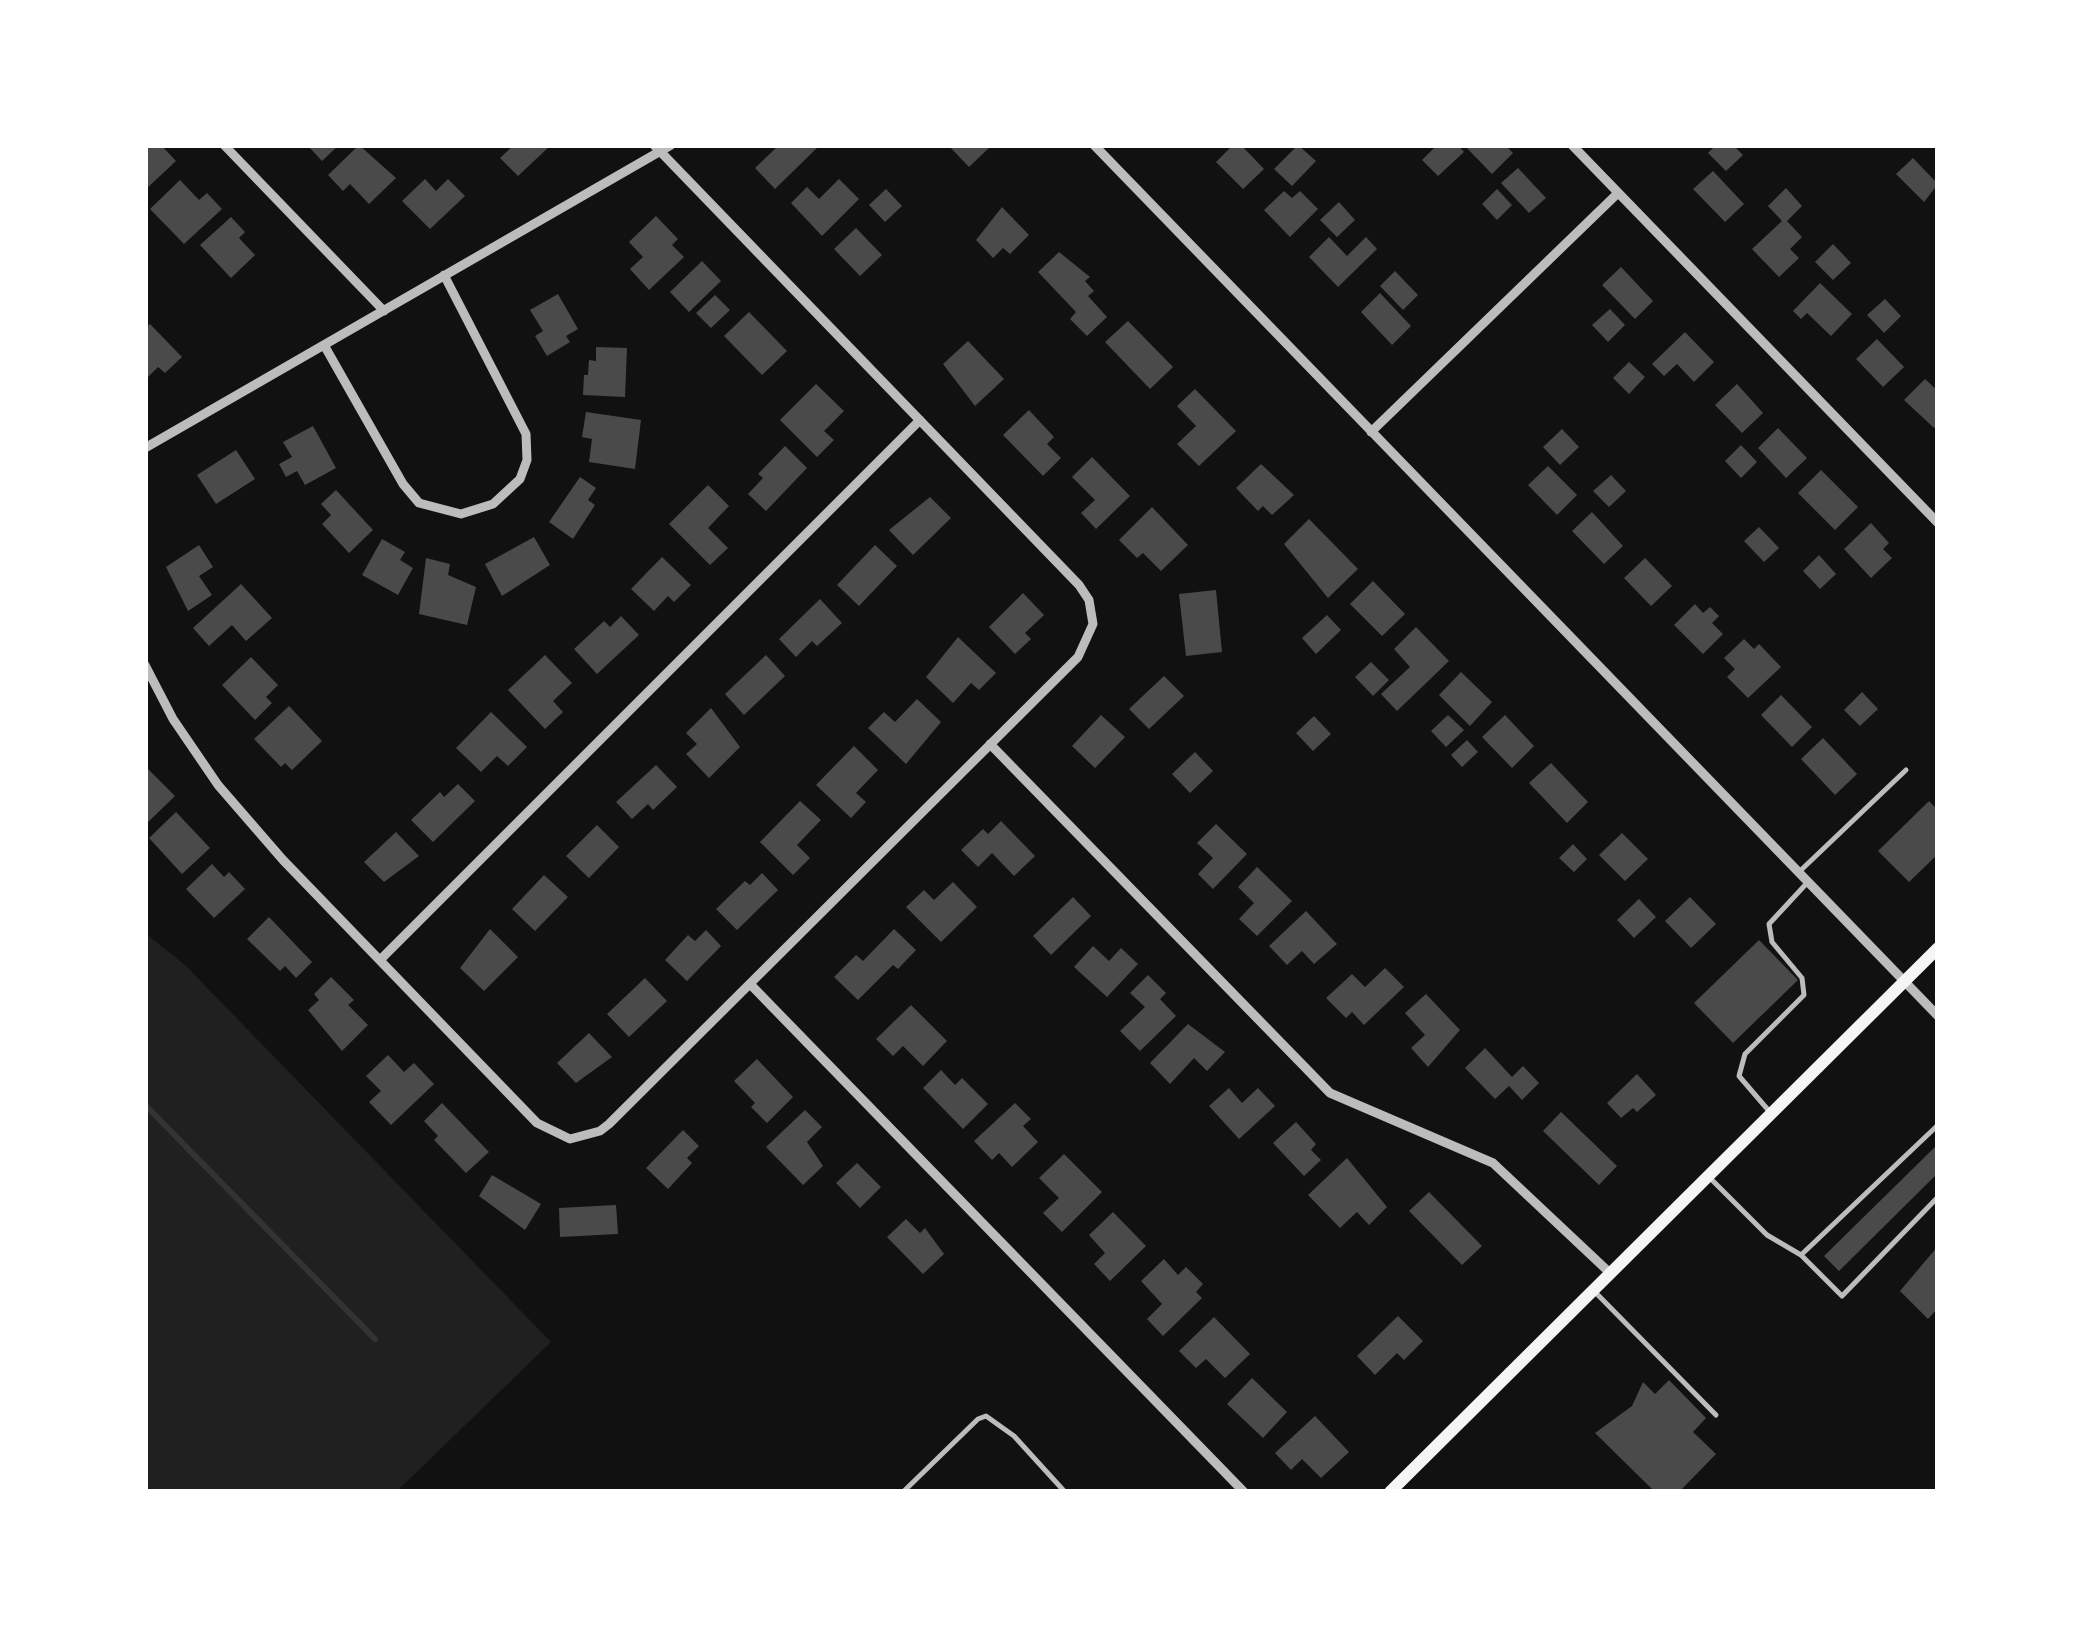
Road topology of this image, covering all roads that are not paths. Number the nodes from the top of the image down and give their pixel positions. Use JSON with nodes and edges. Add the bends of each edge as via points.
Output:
{"nodes":[{"id":1,"x":224,"y":145,"type":"edge"},
{"id":2,"x":670,"y":145,"type":"edge"},
{"id":3,"x":1094,"y":145,"type":"edge"},
{"id":4,"x":1572,"y":145,"type":"edge"},
{"id":5,"x":657,"y":148,"type":"edge"},
{"id":6,"x":1618,"y":193,"type":"junction"},
{"id":7,"x":444,"y":276,"type":"junction"},
{"id":8,"x":384,"y":311,"type":"junction"},
{"id":9,"x":324,"y":345,"type":"junction"},
{"id":10,"x":920,"y":420,"type":"junction"},
{"id":11,"x":1370,"y":432,"type":"junction"},
{"id":12,"x":145,"y":448,"type":"edge"},
{"id":13,"x":1938,"y":523,"type":"edge"},
{"id":14,"x":145,"y":665,"type":"edge"},
{"id":15,"x":990,"y":744,"type":"junction"},
{"id":16,"x":1906,"y":770,"type":"dead end"},
{"id":17,"x":1799,"y":872,"type":"junction"},
{"id":18,"x":1808,"y":882,"type":"junction"},
{"id":19,"x":1938,"y":948,"type":"edge"},
{"id":20,"x":380,"y":960,"type":"junction"},
{"id":21,"x":1904,"y":980,"type":"junction"},
{"id":22,"x":750,"y":984,"type":"junction"},
{"id":23,"x":1938,"y":1016,"type":"edge"},
{"id":24,"x":1770,"y":1113,"type":"junction"},
{"id":25,"x":1938,"y":1125,"type":"edge"},
{"id":26,"x":1708,"y":1176,"type":"junction"},
{"id":27,"x":1938,"y":1197,"type":"edge"},
{"id":28,"x":1800,"y":1255,"type":"junction"},
{"id":29,"x":1610,"y":1273,"type":"junction"},
{"id":30,"x":1593,"y":1290,"type":"junction"},
{"id":31,"x":1716,"y":1414,"type":"dead end"},
{"id":32,"x":903,"y":1492,"type":"edge"},
{"id":33,"x":1065,"y":1492,"type":"edge"},
{"id":34,"x":1244,"y":1492,"type":"edge"},
{"id":35,"x":1390,"y":1492,"type":"edge"}],
"edges":[{"from":1,"to":8,"type":"street"},
{"from":2,"to":5,"type":"street"},
{"from":3,"to":11,"type":"street"},
{"from":4,"to":6,"type":"street"},
{"from":5,"to":7,"type":"street"},
{"from":5,"to":10,"type":"street"},
{"from":6,"to":11,"type":"street"},
{"from":6,"to":13,"type":"street"},
{"from":7,"to":8,"type":"street"},
{"from":7,"to":9,"type":"street","via":[[526,434],[520,478],[493,504],[461,514],[419,502]]},
{"from":8,"to":9,"type":"street"},
{"from":9,"to":12,"type":"street"},
{"from":10,"to":15,"type":"street","via":[[1089,600],[1093,624],[1082,652]]},
{"from":10,"to":20,"type":"street"},
{"from":11,"to":17,"type":"street"},
{"from":14,"to":20,"type":"street","via":[[218,785]]},
{"from":15,"to":22,"type":"street"},
{"from":15,"to":29,"type":"street","via":[[1330,1093],[1493,1163]]},
{"from":16,"to":17,"type":"lane"},
{"from":17,"to":18,"type":"street"},
{"from":18,"to":21,"type":"street"},
{"from":18,"to":24,"type":"lane","via":[[1770,924],[1772,942],[1802,978],[1804,995],[1745,1054],[1739,1076]]},
{"from":19,"to":21,"type":"main road"},
{"from":20,"to":22,"type":"street","via":[[537,1123],[558,1136],[583,1138],[600,1131]]},
{"from":21,"to":23,"type":"street"},
{"from":21,"to":24,"type":"main road"},
{"from":22,"to":34,"type":"street"},
{"from":24,"to":26,"type":"main road"},
{"from":25,"to":28,"type":"lane"},
{"from":26,"to":28,"type":"lane","via":[[1766,1234]]},
{"from":26,"to":29,"type":"main road"},
{"from":27,"to":28,"type":"lane","via":[[1842,1296]]},
{"from":29,"to":30,"type":"main road"},
{"from":30,"to":31,"type":"lane"},
{"from":30,"to":35,"type":"main road"},
{"from":32,"to":33,"type":"lane","via":[[986,1416]]}]}
